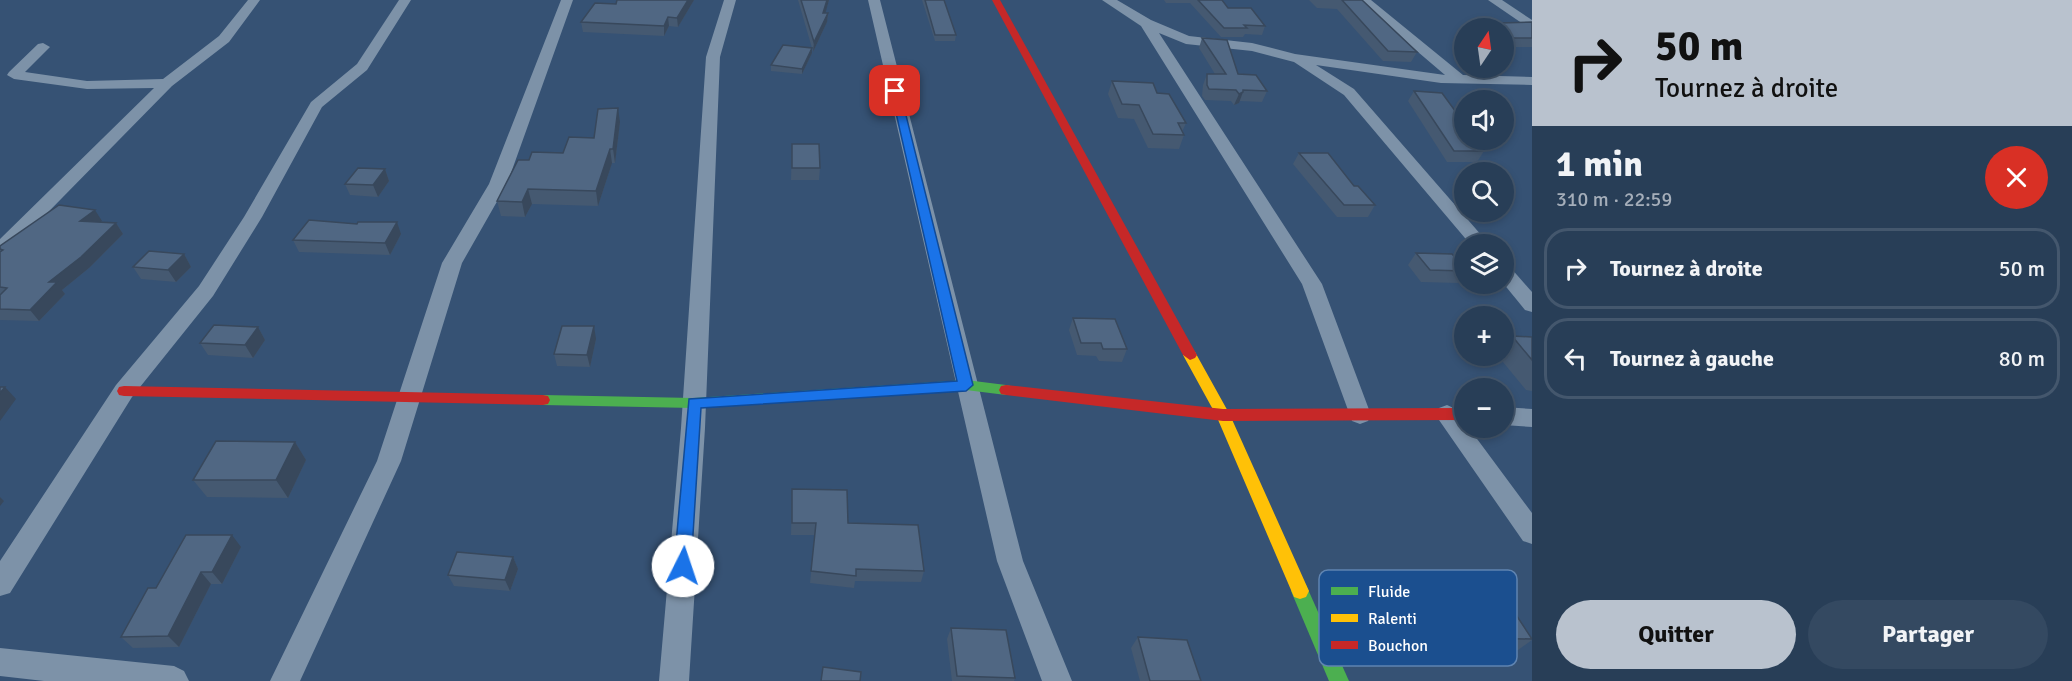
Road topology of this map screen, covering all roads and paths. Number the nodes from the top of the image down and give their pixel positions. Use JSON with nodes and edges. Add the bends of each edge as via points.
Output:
{"nodes":[{"id":1,"x":254,"y":0,"type":"edge"},
{"id":2,"x":405,"y":0,"type":"edge"},
{"id":3,"x":567,"y":0,"type":"edge"},
{"id":4,"x":730,"y":0,"type":"edge"},
{"id":5,"x":874,"y":0,"type":"edge"},
{"id":6,"x":996,"y":0,"type":"edge"},
{"id":7,"x":1108,"y":0,"type":"edge"},
{"id":8,"x":1363,"y":0,"type":"edge"},
{"id":9,"x":1494,"y":0,"type":"edge"},
{"id":10,"x":1146,"y":23,"type":"junction"},
{"id":11,"x":1532,"y":26,"type":"edge"},
{"id":12,"x":43,"y":47,"type":"dead end"},
{"id":13,"x":1295,"y":58,"type":"junction"},
{"id":14,"x":7,"y":75,"type":"edge"},
{"id":15,"x":1460,"y":79,"type":"junction"},
{"id":16,"x":1532,"y":81,"type":"edge"},
{"id":17,"x":167,"y":83,"type":"junction"},
{"id":18,"x":0,"y":85,"type":"edge"},
{"id":19,"x":1471,"y":234,"type":"edge"},
{"id":20,"x":0,"y":250,"type":"edge"},
{"id":21,"x":1514,"y":284,"type":"edge"},
{"id":22,"x":1532,"y":305,"type":"edge"},
{"id":23,"x":966,"y":385,"type":"junction"},
{"id":24,"x":124,"y":391,"type":"junction"},
{"id":25,"x":410,"y":396,"type":"junction"},
{"id":26,"x":694,"y":403,"type":"junction"},
{"id":27,"x":1454,"y":414,"type":"edge"},
{"id":28,"x":1223,"y":415,"type":"junction"},
{"id":29,"x":1360,"y":415,"type":"junction"},
{"id":30,"x":1514,"y":417,"type":"edge"},
{"id":31,"x":1532,"y":418,"type":"edge"},
{"id":32,"x":1471,"y":438,"type":"edge"},
{"id":33,"x":1532,"y":533,"type":"edge"},
{"id":34,"x":0,"y":584,"type":"edge"},
{"id":35,"x":1319,"y":635,"type":"edge"},
{"id":36,"x":0,"y":662,"type":"edge"},
{"id":37,"x":1332,"y":666,"type":"edge"},
{"id":38,"x":174,"y":681,"type":"edge"},
{"id":39,"x":285,"y":681,"type":"edge"},
{"id":40,"x":674,"y":681,"type":"edge"},
{"id":41,"x":1057,"y":681,"type":"edge"},
{"id":42,"x":1339,"y":681,"type":"edge"}],
"edges":[{"from":1,"to":17,"type":"street","via":[[224,39]]},
{"from":2,"to":24,"type":"street","via":[[362,67],[316,105],[206,291]]},
{"from":3,"to":25,"type":"street","via":[[498,184],[452,263]]},
{"from":4,"to":26,"type":"street","via":[[712,57]]},
{"from":5,"to":23,"type":"street"},
{"from":6,"to":28,"type":"street"},
{"from":7,"to":10,"type":"street"},
{"from":8,"to":15,"type":"street"},
{"from":9,"to":11,"type":"street"},
{"from":10,"to":13,"type":"street","via":[[1186,40],[1252,47]]},
{"from":10,"to":29,"type":"street","via":[[1312,284]]},
{"from":12,"to":14,"type":"street"},
{"from":13,"to":15,"type":"street"},
{"from":13,"to":19,"type":"street","via":[[1349,92]]},
{"from":14,"to":17,"type":"street","via":[[87,85]]},
{"from":14,"to":18,"type":"street"},
{"from":15,"to":16,"type":"street"},
{"from":17,"to":20,"type":"street"},
{"from":21,"to":22,"type":"street"},
{"from":23,"to":26,"type":"street"},
{"from":23,"to":28,"type":"street"},
{"from":23,"to":41,"type":"street","via":[[1010,561]]},
{"from":24,"to":25,"type":"street"},
{"from":24,"to":34,"type":"street"},
{"from":25,"to":26,"type":"street"},
{"from":25,"to":39,"type":"street","via":[[389,461]]},
{"from":26,"to":40,"type":"street"},
{"from":27,"to":29,"type":"street"},
{"from":28,"to":29,"type":"street"},
{"from":28,"to":35,"type":"street"},
{"from":30,"to":31,"type":"street"},
{"from":32,"to":33,"type":"street"},
{"from":36,"to":38,"type":"street"},
{"from":37,"to":42,"type":"street"}]}
